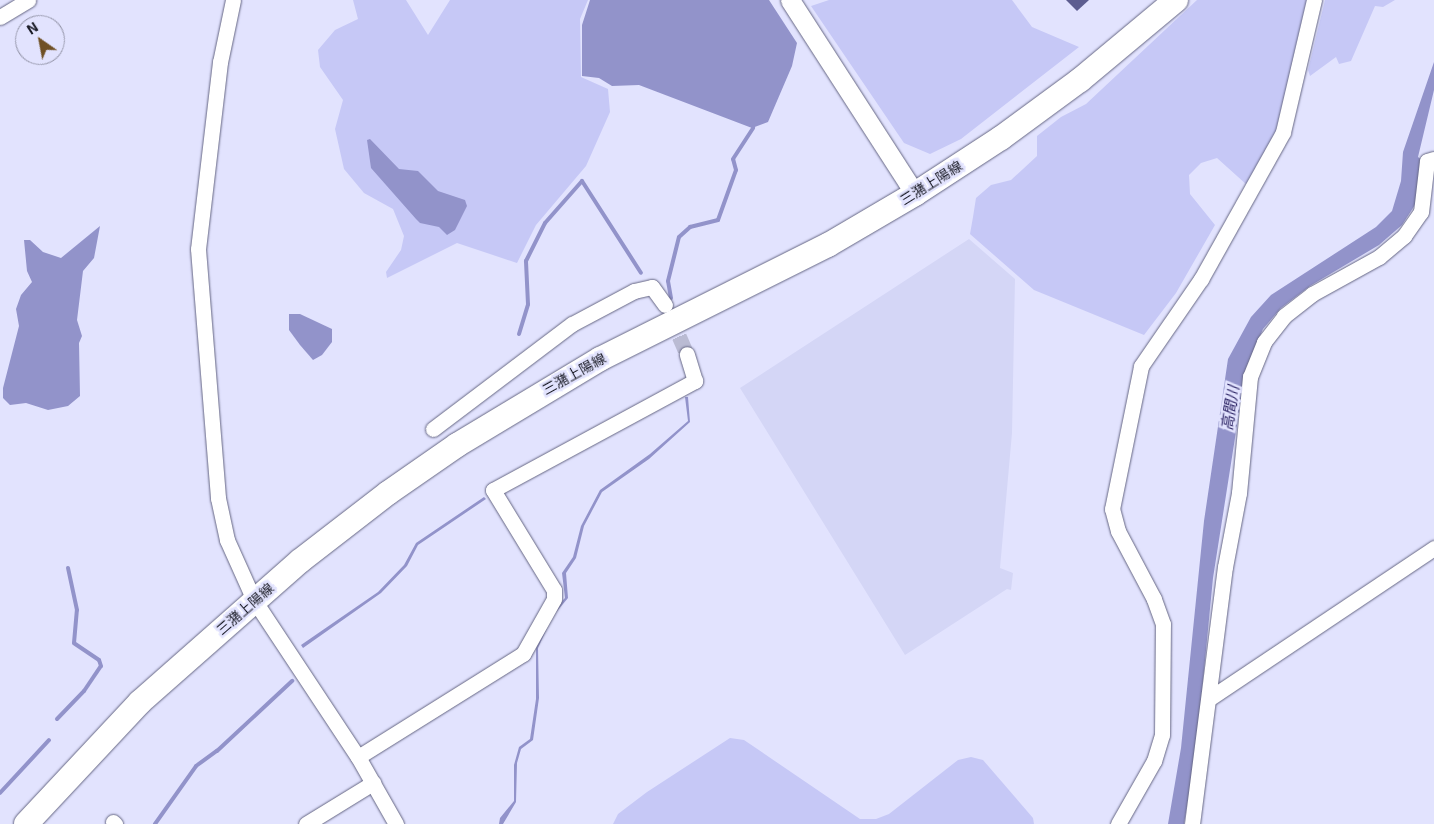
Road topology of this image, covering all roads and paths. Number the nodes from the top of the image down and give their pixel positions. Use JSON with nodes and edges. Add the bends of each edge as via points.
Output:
{"nodes":[{"id":1,"x":28,"y":0,"type":"edge"},
{"id":2,"x":233,"y":0,"type":"edge"},
{"id":3,"x":790,"y":0,"type":"edge"},
{"id":4,"x":1176,"y":0,"type":"edge"},
{"id":5,"x":1314,"y":0,"type":"edge"},
{"id":6,"x":0,"y":17,"type":"edge"},
{"id":7,"x":1434,"y":159,"type":"edge"},
{"id":8,"x":915,"y":194,"type":"junction"},
{"id":9,"x":665,"y":305,"type":"tunnel mouth"},
{"id":10,"x":687,"y":354,"type":"tunnel mouth"},
{"id":11,"x":433,"y":429,"type":"dead end"},
{"id":12,"x":1434,"y":548,"type":"edge"},
{"id":13,"x":254,"y":600,"type":"junction"},
{"id":14,"x":1210,"y":698,"type":"junction"},
{"id":15,"x":358,"y":757,"type":"junction"},
{"id":16,"x":373,"y":783,"type":"junction"},
{"id":17,"x":26,"y":824,"type":"edge"},
{"id":18,"x":306,"y":824,"type":"edge"},
{"id":19,"x":396,"y":824,"type":"edge"},
{"id":20,"x":1118,"y":824,"type":"edge"},
{"id":21,"x":1192,"y":824,"type":"edge"}],
"edges":[{"from":1,"to":6,"type":"street"},
{"from":2,"to":13,"type":"street","via":[[220,62],[198,249],[218,498],[227,540]]},
{"from":3,"to":8,"type":"street"},
{"from":4,"to":8,"type":"main road","name":"三潴上陽線","via":[[1080,80],[1001,138]]},
{"from":5,"to":20,"type":"street","via":[[1283,132],[1201,279],[1141,366],[1112,509],[1118,531],[1164,624],[1162,726],[1154,761]]},
{"from":7,"to":14,"type":"street","via":[[1427,161],[1421,212],[1404,236],[1379,257],[1312,294],[1284,316],[1264,342],[1250,377],[1239,493],[1225,567]]},
{"from":8,"to":13,"type":"main road","name":"三潴上陽線","via":[[828,245],[600,359],[534,397],[388,493]]},
{"from":9,"to":11,"type":"street","via":[[652,287],[634,291],[572,324]]},
{"from":10,"to":15,"type":"street","via":[[695,381],[493,490],[554,590],[554,599],[523,654]]},
{"from":12,"to":14,"type":"street"},
{"from":13,"to":15,"type":"street"},
{"from":13,"to":17,"type":"main road","name":"三潴上陽線","via":[[140,702]]},
{"from":14,"to":21,"type":"street"},
{"from":15,"to":16,"type":"street"},
{"from":16,"to":18,"type":"street"},
{"from":16,"to":19,"type":"street"}]}
